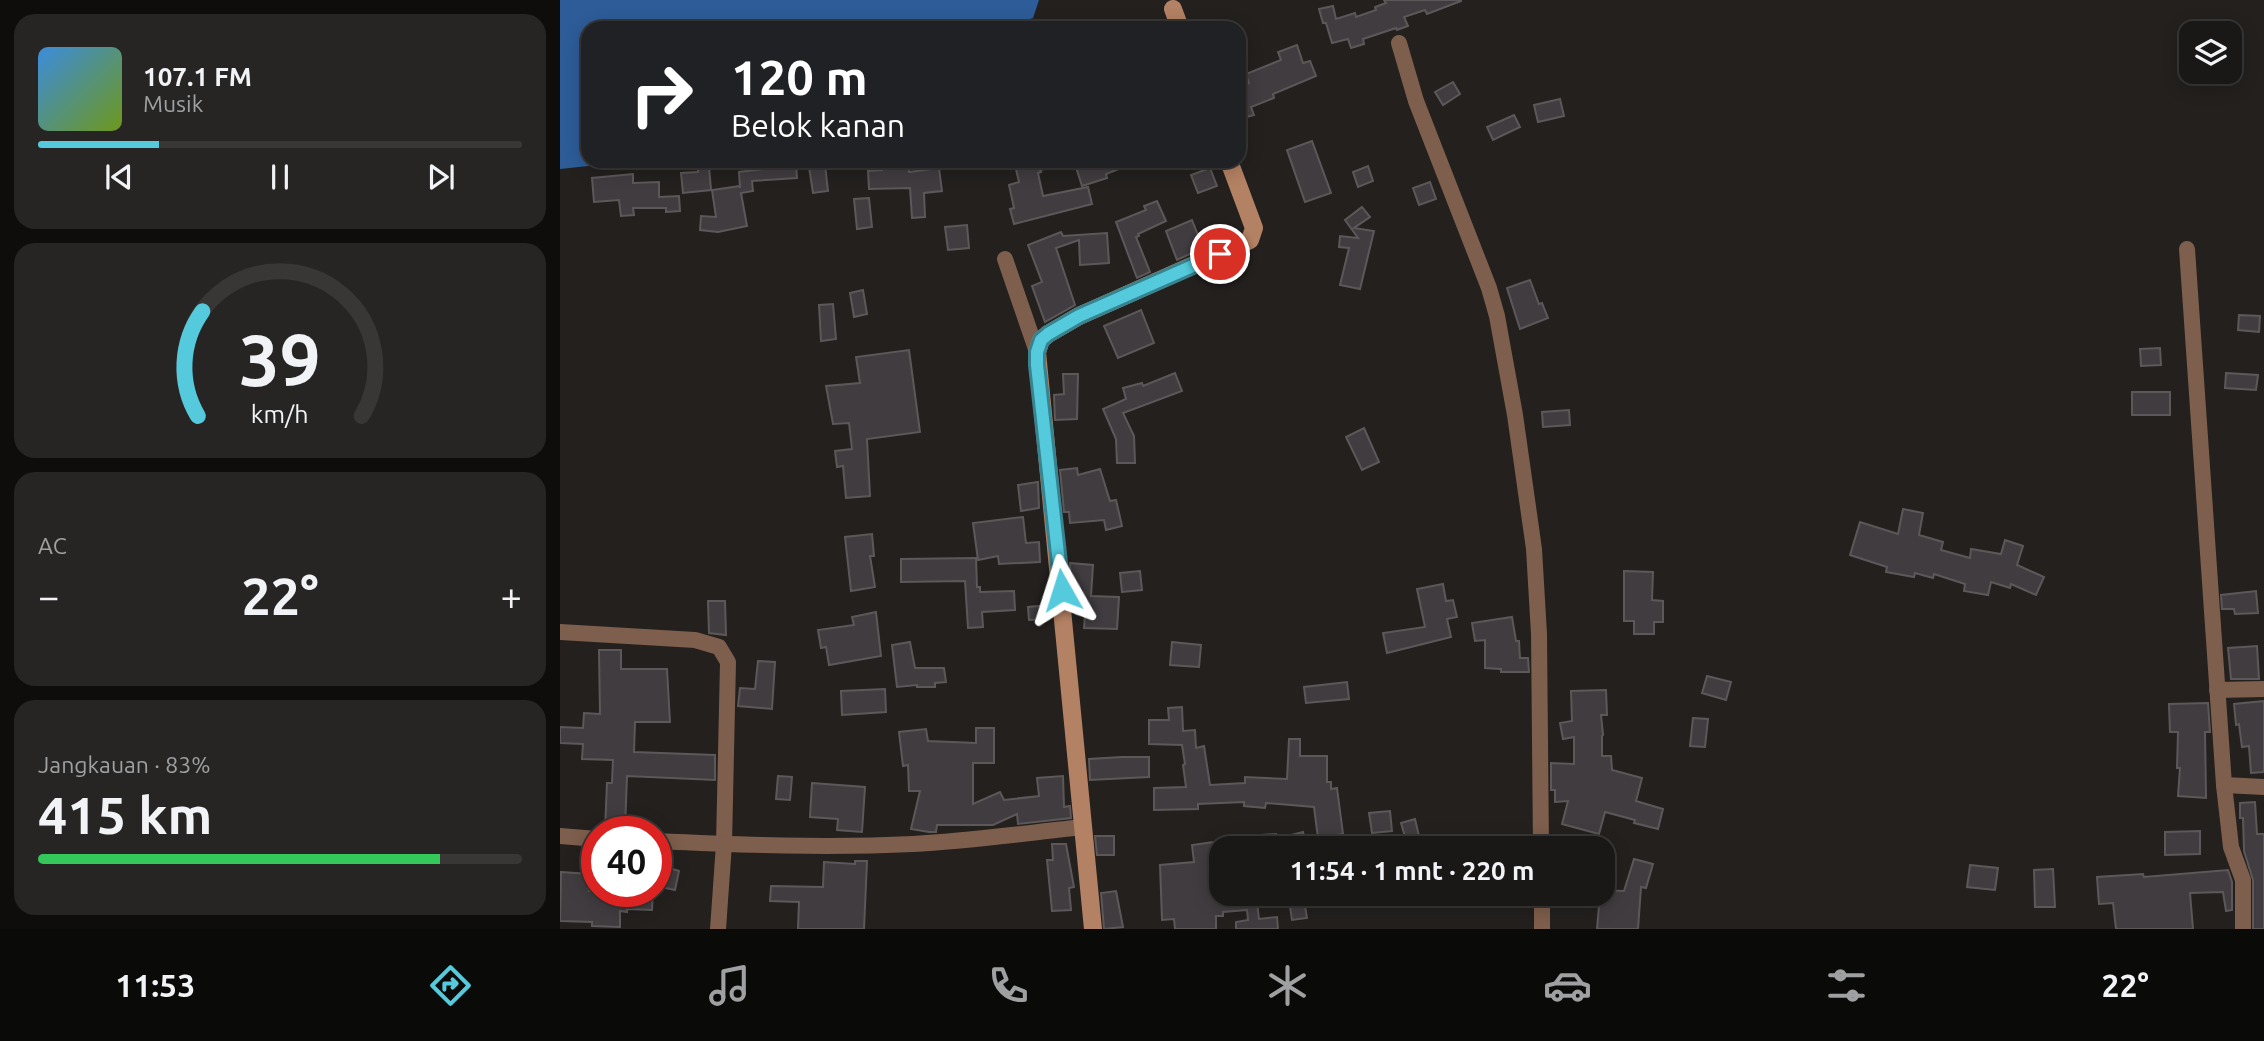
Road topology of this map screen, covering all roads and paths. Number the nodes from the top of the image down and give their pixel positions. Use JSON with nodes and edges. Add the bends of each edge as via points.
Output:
{"nodes":[{"id":1,"x":1173,"y":9,"type":"dead end"},
{"id":2,"x":1177,"y":21,"type":"edge"},
{"id":3,"x":1399,"y":43,"type":"dead end"},
{"id":4,"x":1232,"y":168,"type":"edge"},
{"id":5,"x":2187,"y":249,"type":"dead end"},
{"id":6,"x":1005,"y":259,"type":"dead end"},
{"id":7,"x":1037,"y":352,"type":"junction"},
{"id":8,"x":560,"y":632,"type":"edge"},
{"id":9,"x":2264,"y":689,"type":"edge"},
{"id":10,"x":2217,"y":690,"type":"junction"},
{"id":11,"x":2224,"y":785,"type":"junction"},
{"id":12,"x":2264,"y":787,"type":"edge"},
{"id":13,"x":1083,"y":827,"type":"junction"},
{"id":14,"x":560,"y":836,"type":"edge"},
{"id":15,"x":1541,"y":836,"type":"edge"},
{"id":16,"x":581,"y":838,"type":"edge"},
{"id":17,"x":672,"y":842,"type":"edge"},
{"id":18,"x":724,"y":844,"type":"junction"},
{"id":19,"x":1542,"y":906,"type":"edge"},
{"id":20,"x":718,"y":929,"type":"edge"},
{"id":21,"x":1093,"y":929,"type":"edge"},
{"id":22,"x":1542,"y":929,"type":"edge"},
{"id":23,"x":2243,"y":929,"type":"edge"}],
"edges":[{"from":1,"to":2,"type":"street"},
{"from":3,"to":15,"type":"street","via":[[1416,101],[1489,288],[1515,415],[1538,602]]},
{"from":4,"to":7,"type":"street","via":[[1254,228],[1250,240],[1079,316],[1048,334]]},
{"from":5,"to":10,"type":"street"},
{"from":6,"to":7,"type":"street"},
{"from":7,"to":13,"type":"street"},
{"from":8,"to":18,"type":"street","via":[[695,640],[719,647],[728,663]]},
{"from":9,"to":10,"type":"street"},
{"from":10,"to":11,"type":"street"},
{"from":11,"to":12,"type":"street"},
{"from":11,"to":23,"type":"street","via":[[2231,847],[2244,880]]},
{"from":13,"to":18,"type":"street","via":[[911,844]]},
{"from":13,"to":21,"type":"street"},
{"from":14,"to":16,"type":"street"},
{"from":17,"to":18,"type":"street"},
{"from":18,"to":20,"type":"street"},
{"from":19,"to":22,"type":"street"}]}
